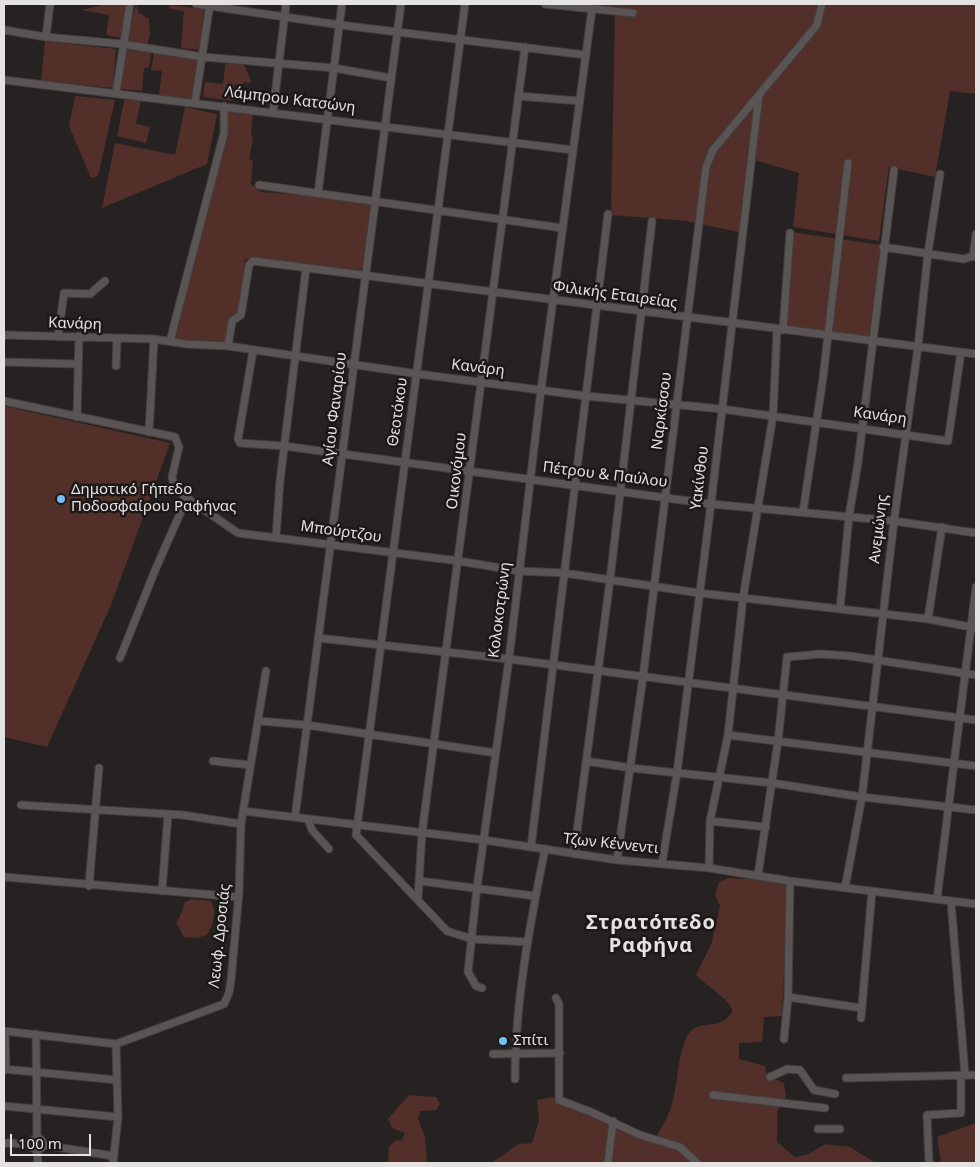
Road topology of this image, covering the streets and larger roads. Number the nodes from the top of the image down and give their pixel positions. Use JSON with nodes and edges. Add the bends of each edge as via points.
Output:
{"nodes":[{"id":1,"x":50,"y":4,"type":"edge"},
{"id":2,"x":130,"y":4,"type":"edge"},
{"id":3,"x":196,"y":4,"type":"edge"},
{"id":4,"x":210,"y":4,"type":"edge"},
{"id":5,"x":286,"y":4,"type":"edge"},
{"id":6,"x":342,"y":4,"type":"edge"},
{"id":7,"x":402,"y":4,"type":"edge"},
{"id":8,"x":465,"y":4,"type":"edge"},
{"id":9,"x":545,"y":4,"type":"edge"},
{"id":10,"x":822,"y":4,"type":"edge"},
{"id":11,"x":592,"y":9,"type":"junction"},
{"id":12,"x":633,"y":13,"type":"dead end"},
{"id":13,"x":284,"y":16,"type":"junction"},
{"id":14,"x":340,"y":25,"type":"junction"},
{"id":15,"x":4,"y":30,"type":"edge"},
{"id":16,"x":398,"y":32,"type":"junction"},
{"id":17,"x":46,"y":37,"type":"junction"},
{"id":18,"x":462,"y":39,"type":"junction"},
{"id":19,"x":122,"y":44,"type":"junction"},
{"id":20,"x":526,"y":47,"type":"junction"},
{"id":21,"x":586,"y":55,"type":"junction"},
{"id":22,"x":203,"y":57,"type":"junction"},
{"id":23,"x":278,"y":63,"type":"junction"},
{"id":24,"x":334,"y":68,"type":"junction"},
{"id":25,"x":391,"y":78,"type":"junction"},
{"id":26,"x":4,"y":80,"type":"edge"},
{"id":27,"x":116,"y":93,"type":"junction"},
{"id":28,"x":759,"y":95,"type":"junction"},
{"id":29,"x":518,"y":96,"type":"junction"},
{"id":30,"x":580,"y":101,"type":"junction"},
{"id":31,"x":196,"y":102,"type":"junction"},
{"id":32,"x":224,"y":106,"type":"junction"},
{"id":33,"x":273,"y":112,"type":"junction"},
{"id":34,"x":328,"y":119,"type":"junction"},
{"id":35,"x":385,"y":126,"type":"junction"},
{"id":36,"x":447,"y":134,"type":"junction"},
{"id":37,"x":512,"y":142,"type":"junction"},
{"id":38,"x":573,"y":150,"type":"junction"},
{"id":39,"x":848,"y":163,"type":"dead end"},
{"id":40,"x":894,"y":170,"type":"dead end"},
{"id":41,"x":940,"y":174,"type":"dead end"},
{"id":42,"x":259,"y":186,"type":"dead end"},
{"id":43,"x":318,"y":192,"type":"junction"},
{"id":44,"x":375,"y":203,"type":"junction"},
{"id":45,"x":438,"y":212,"type":"junction"},
{"id":46,"x":608,"y":214,"type":"dead end"},
{"id":47,"x":501,"y":219,"type":"junction"},
{"id":48,"x":652,"y":220,"type":"dead end"},
{"id":49,"x":562,"y":228,"type":"junction"},
{"id":50,"x":790,"y":234,"type":"dead end"},
{"id":51,"x":976,"y":234,"type":"edge"},
{"id":52,"x":883,"y":247,"type":"junction"},
{"id":53,"x":928,"y":253,"type":"junction"},
{"id":54,"x":974,"y":256,"type":"edge"},
{"id":55,"x":306,"y":269,"type":"junction"},
{"id":56,"x":366,"y":277,"type":"junction"},
{"id":57,"x":105,"y":280,"type":"dead end"},
{"id":58,"x":430,"y":284,"type":"junction"},
{"id":59,"x":493,"y":293,"type":"junction"},
{"id":60,"x":553,"y":300,"type":"junction"},
{"id":61,"x":597,"y":306,"type":"junction"},
{"id":62,"x":642,"y":312,"type":"junction"},
{"id":63,"x":687,"y":318,"type":"junction"},
{"id":64,"x":732,"y":323,"type":"junction"},
{"id":65,"x":780,"y":330,"type":"junction"},
{"id":66,"x":4,"y":335,"type":"edge"},
{"id":67,"x":79,"y":336,"type":"junction"},
{"id":68,"x":828,"y":336,"type":"junction"},
{"id":69,"x":58,"y":337,"type":"junction"},
{"id":70,"x":117,"y":339,"type":"junction"},
{"id":71,"x":154,"y":339,"type":"junction"},
{"id":72,"x":872,"y":341,"type":"junction"},
{"id":73,"x":170,"y":342,"type":"junction"},
{"id":74,"x":228,"y":346,"type":"junction"},
{"id":75,"x":918,"y":348,"type":"junction"},
{"id":76,"x":253,"y":351,"type":"junction"},
{"id":77,"x":961,"y":352,"type":"junction"},
{"id":78,"x":976,"y":354,"type":"edge"},
{"id":79,"x":296,"y":357,"type":"junction"},
{"id":80,"x":4,"y":362,"type":"edge"},
{"id":81,"x":78,"y":364,"type":"junction"},
{"id":82,"x":354,"y":364,"type":"junction"},
{"id":83,"x":116,"y":366,"type":"dead end"},
{"id":84,"x":418,"y":374,"type":"junction"},
{"id":85,"x":482,"y":382,"type":"junction"},
{"id":86,"x":541,"y":390,"type":"junction"},
{"id":87,"x":586,"y":396,"type":"junction"},
{"id":88,"x":631,"y":400,"type":"junction"},
{"id":89,"x":4,"y":401,"type":"edge"},
{"id":90,"x":676,"y":406,"type":"junction"},
{"id":91,"x":722,"y":409,"type":"junction"},
{"id":92,"x":773,"y":416,"type":"junction"},
{"id":93,"x":77,"y":417,"type":"junction"},
{"id":94,"x":816,"y":422,"type":"junction"},
{"id":95,"x":862,"y":428,"type":"junction"},
{"id":96,"x":149,"y":432,"type":"junction"},
{"id":97,"x":906,"y":434,"type":"junction"},
{"id":98,"x":284,"y":446,"type":"junction"},
{"id":99,"x":344,"y":454,"type":"junction"},
{"id":100,"x":405,"y":462,"type":"junction"},
{"id":101,"x":470,"y":472,"type":"junction"},
{"id":102,"x":530,"y":480,"type":"junction"},
{"id":103,"x":575,"y":485,"type":"junction"},
{"id":104,"x":619,"y":491,"type":"junction"},
{"id":105,"x":665,"y":496,"type":"junction"},
{"id":106,"x":187,"y":498,"type":"junction"},
{"id":107,"x":711,"y":504,"type":"junction"},
{"id":108,"x":759,"y":508,"type":"junction"},
{"id":109,"x":803,"y":512,"type":"junction"},
{"id":110,"x":849,"y":516,"type":"junction"},
{"id":111,"x":894,"y":521,"type":"junction"},
{"id":112,"x":942,"y":527,"type":"junction"},
{"id":113,"x":976,"y":533,"type":"edge"},
{"id":114,"x":276,"y":537,"type":"junction"},
{"id":115,"x":330,"y":545,"type":"junction"},
{"id":116,"x":392,"y":553,"type":"junction"},
{"id":117,"x":459,"y":561,"type":"junction"},
{"id":118,"x":519,"y":571,"type":"junction"},
{"id":119,"x":564,"y":573,"type":"junction"},
{"id":120,"x":610,"y":580,"type":"junction"},
{"id":121,"x":654,"y":587,"type":"junction"},
{"id":122,"x":976,"y":587,"type":"edge"},
{"id":123,"x":699,"y":593,"type":"junction"},
{"id":124,"x":743,"y":598,"type":"junction"},
{"id":125,"x":840,"y":609,"type":"junction"},
{"id":126,"x":883,"y":613,"type":"junction"},
{"id":127,"x":928,"y":619,"type":"junction"},
{"id":128,"x":973,"y":628,"type":"edge"},
{"id":129,"x":318,"y":638,"type":"junction"},
{"id":130,"x":381,"y":645,"type":"junction"},
{"id":131,"x":447,"y":652,"type":"junction"},
{"id":132,"x":120,"y":658,"type":"dead end"},
{"id":133,"x":509,"y":659,"type":"junction"},
{"id":134,"x":878,"y":661,"type":"junction"},
{"id":135,"x":553,"y":665,"type":"junction"},
{"id":136,"x":266,"y":671,"type":"dead end"},
{"id":137,"x":597,"y":671,"type":"junction"},
{"id":138,"x":966,"y":673,"type":"junction"},
{"id":139,"x":976,"y":675,"type":"edge"},
{"id":140,"x":643,"y":677,"type":"junction"},
{"id":141,"x":687,"y":682,"type":"junction"},
{"id":142,"x":733,"y":688,"type":"junction"},
{"id":143,"x":783,"y":695,"type":"junction"},
{"id":144,"x":871,"y":706,"type":"junction"},
{"id":145,"x":959,"y":718,"type":"junction"},
{"id":146,"x":976,"y":720,"type":"edge"},
{"id":147,"x":259,"y":721,"type":"junction"},
{"id":148,"x":307,"y":725,"type":"junction"},
{"id":149,"x":369,"y":733,"type":"junction"},
{"id":150,"x":728,"y":734,"type":"junction"},
{"id":151,"x":778,"y":741,"type":"junction"},
{"id":152,"x":434,"y":743,"type":"junction"},
{"id":153,"x":496,"y":753,"type":"junction"},
{"id":154,"x":866,"y":753,"type":"junction"},
{"id":155,"x":213,"y":761,"type":"dead end"},
{"id":156,"x":586,"y":761,"type":"junction"},
{"id":157,"x":955,"y":763,"type":"junction"},
{"id":158,"x":250,"y":766,"type":"junction"},
{"id":159,"x":976,"y":766,"type":"edge"},
{"id":160,"x":100,"y":768,"type":"dead end"},
{"id":161,"x":631,"y":768,"type":"junction"},
{"id":162,"x":677,"y":773,"type":"junction"},
{"id":163,"x":721,"y":778,"type":"junction"},
{"id":164,"x":772,"y":783,"type":"junction"},
{"id":165,"x":862,"y":797,"type":"junction"},
{"id":166,"x":21,"y":805,"type":"dead end"},
{"id":167,"x":948,"y":807,"type":"junction"},
{"id":168,"x":95,"y":810,"type":"junction"},
{"id":169,"x":976,"y":810,"type":"edge"},
{"id":170,"x":243,"y":811,"type":"junction"},
{"id":171,"x":168,"y":814,"type":"junction"},
{"id":172,"x":295,"y":817,"type":"junction"},
{"id":173,"x":308,"y":819,"type":"junction"},
{"id":174,"x":710,"y":821,"type":"junction"},
{"id":175,"x":241,"y":824,"type":"junction"},
{"id":176,"x":357,"y":825,"type":"junction"},
{"id":177,"x":766,"y":827,"type":"junction"},
{"id":178,"x":422,"y":833,"type":"junction"},
{"id":179,"x":484,"y":840,"type":"junction"},
{"id":180,"x":530,"y":847,"type":"junction"},
{"id":181,"x":329,"y":850,"type":"dead end"},
{"id":182,"x":545,"y":850,"type":"junction"},
{"id":183,"x":574,"y":854,"type":"junction"},
{"id":184,"x":617,"y":860,"type":"junction"},
{"id":185,"x":662,"y":863,"type":"junction"},
{"id":186,"x":709,"y":868,"type":"junction"},
{"id":187,"x":758,"y":875,"type":"junction"},
{"id":188,"x":4,"y":877,"type":"edge"},
{"id":189,"x":420,"y":881,"type":"junction"},
{"id":190,"x":790,"y":881,"type":"junction"},
{"id":191,"x":89,"y":886,"type":"junction"},
{"id":192,"x":477,"y":887,"type":"junction"},
{"id":193,"x":844,"y":888,"type":"junction"},
{"id":194,"x":872,"y":890,"type":"junction"},
{"id":195,"x":162,"y":891,"type":"junction"},
{"id":196,"x":535,"y":896,"type":"junction"},
{"id":197,"x":238,"y":897,"type":"junction"},
{"id":198,"x":418,"y":899,"type":"junction"},
{"id":199,"x":937,"y":899,"type":"junction"},
{"id":200,"x":951,"y":901,"type":"junction"},
{"id":201,"x":976,"y":904,"type":"edge"},
{"id":202,"x":472,"y":939,"type":"junction"},
{"id":203,"x":528,"y":942,"type":"junction"},
{"id":204,"x":482,"y":988,"type":"dead end"},
{"id":205,"x":788,"y":997,"type":"junction"},
{"id":206,"x":556,"y":998,"type":"dead end"},
{"id":207,"x":861,"y":1008,"type":"junction"},
{"id":208,"x":861,"y":1018,"type":"dead end"},
{"id":209,"x":4,"y":1031,"type":"edge"},
{"id":210,"x":36,"y":1034,"type":"junction"},
{"id":211,"x":784,"y":1039,"type":"dead end"},
{"id":212,"x":116,"y":1044,"type":"junction"},
{"id":213,"x":560,"y":1053,"type":"junction"},
{"id":214,"x":493,"y":1054,"type":"dead end"},
{"id":215,"x":515,"y":1054,"type":"junction"},
{"id":216,"x":5,"y":1069,"type":"edge"},
{"id":217,"x":36,"y":1073,"type":"junction"},
{"id":218,"x":963,"y":1075,"type":"junction"},
{"id":219,"x":976,"y":1075,"type":"edge"},
{"id":220,"x":770,"y":1077,"type":"dead end"},
{"id":221,"x":846,"y":1078,"type":"dead end"},
{"id":222,"x":515,"y":1079,"type":"dead end"},
{"id":223,"x":117,"y":1080,"type":"junction"},
{"id":224,"x":835,"y":1094,"type":"dead end"},
{"id":225,"x":713,"y":1095,"type":"dead end"},
{"id":226,"x":4,"y":1106,"type":"edge"},
{"id":227,"x":36,"y":1108,"type":"junction"},
{"id":228,"x":825,"y":1108,"type":"dead end"},
{"id":229,"x":118,"y":1117,"type":"junction"},
{"id":230,"x":613,"y":1121,"type":"junction"},
{"id":231,"x":818,"y":1129,"type":"dead end"},
{"id":232,"x":840,"y":1129,"type":"dead end"},
{"id":233,"x":37,"y":1137,"type":"junction"},
{"id":234,"x":4,"y":1143,"type":"edge"},
{"id":235,"x":31,"y":1144,"type":"junction"},
{"id":236,"x":44,"y":1145,"type":"junction"},
{"id":237,"x":37,"y":1150,"type":"junction"},
{"id":238,"x":113,"y":1159,"type":"edge"},
{"id":239,"x":38,"y":1163,"type":"edge"},
{"id":240,"x":608,"y":1163,"type":"edge"},
{"id":241,"x":697,"y":1163,"type":"edge"},
{"id":242,"x":929,"y":1163,"type":"edge"}],
"edges":[{"from":1,"to":17,"type":"street"},
{"from":2,"to":19,"type":"street"},
{"from":3,"to":4,"type":"street"},
{"from":4,"to":13,"type":"street"},
{"from":4,"to":22,"type":"street"},
{"from":5,"to":13,"type":"street"},
{"from":6,"to":14,"type":"street"},
{"from":7,"to":16,"type":"street","name":"Αγίου Φαναρίου"},
{"from":8,"to":18,"type":"street","name":"Θεοτόκου"},
{"from":9,"to":11,"type":"street"},
{"from":10,"to":28,"type":"street","name":"Ναρκίσσου","via":[[817,25]]},
{"from":11,"to":12,"type":"street"},
{"from":11,"to":21,"type":"street","name":"Κολοκοτρώνη"},
{"from":13,"to":14,"type":"street"},
{"from":13,"to":23,"type":"street"},
{"from":14,"to":16,"type":"street"},
{"from":14,"to":24,"type":"street"},
{"from":15,"to":17,"type":"street"},
{"from":16,"to":18,"type":"street"},
{"from":16,"to":25,"type":"street","name":"Αγίου Φαναρίου"},
{"from":17,"to":19,"type":"street"},
{"from":18,"to":20,"type":"street"},
{"from":18,"to":36,"type":"street","name":"Θεοτόκου"},
{"from":19,"to":22,"type":"street"},
{"from":19,"to":27,"type":"street"},
{"from":20,"to":21,"type":"street"},
{"from":20,"to":29,"type":"street","name":"Οικονόμου"},
{"from":21,"to":30,"type":"street","name":"Κολοκοτρώνη"},
{"from":22,"to":23,"type":"street"},
{"from":22,"to":31,"type":"street"},
{"from":23,"to":24,"type":"street"},
{"from":23,"to":33,"type":"street"},
{"from":24,"to":25,"type":"street"},
{"from":24,"to":34,"type":"street"},
{"from":25,"to":35,"type":"street","name":"Αγίου Φαναρίου"},
{"from":26,"to":27,"type":"street","name":"Λάμπρου Κατσώνη"},
{"from":27,"to":31,"type":"street","name":"Λάμπρου Κατσώνη"},
{"from":28,"to":63,"type":"street","name":"Ναρκίσσου","via":[[709,157]]},
{"from":28,"to":64,"type":"street","name":"Υακίνθου"},
{"from":29,"to":30,"type":"street"},
{"from":29,"to":37,"type":"street","name":"Οικονόμου"},
{"from":30,"to":38,"type":"street","name":"Κολοκοτρώνη"},
{"from":31,"to":32,"type":"street","name":"Λάμπρου Κατσώνη"},
{"from":32,"to":33,"type":"street","name":"Λάμπρου Κατσώνη"},
{"from":32,"to":73,"type":"street","via":[[224,133]]},
{"from":33,"to":34,"type":"street","name":"Λάμπρου Κατσώνη"},
{"from":34,"to":35,"type":"street","name":"Λάμπρου Κατσώνη"},
{"from":34,"to":43,"type":"street"},
{"from":35,"to":36,"type":"street","name":"Λάμπρου Κατσώνη"},
{"from":35,"to":44,"type":"street","name":"Αγίου Φαναρίου"},
{"from":36,"to":37,"type":"street","name":"Λάμπρου Κατσώνη"},
{"from":36,"to":45,"type":"street","name":"Θεοτόκου"},
{"from":37,"to":38,"type":"street","name":"Λάμπρου Κατσώνη"},
{"from":37,"to":47,"type":"street","name":"Οικονόμου"},
{"from":38,"to":49,"type":"street","name":"Κολοκοτρώνη"},
{"from":39,"to":68,"type":"street"},
{"from":40,"to":52,"type":"street"},
{"from":41,"to":53,"type":"street","name":"Ανεμώνης"},
{"from":42,"to":43,"type":"street"},
{"from":43,"to":44,"type":"street"},
{"from":44,"to":45,"type":"street"},
{"from":44,"to":56,"type":"street","name":"Αγίου Φαναρίου"},
{"from":45,"to":47,"type":"street"},
{"from":45,"to":58,"type":"street","name":"Θεοτόκου"},
{"from":46,"to":61,"type":"street"},
{"from":47,"to":49,"type":"street"},
{"from":47,"to":59,"type":"street","name":"Οικονόμου"},
{"from":48,"to":62,"type":"street"},
{"from":49,"to":60,"type":"street","name":"Κολοκοτρώνη"},
{"from":50,"to":65,"type":"street"},
{"from":51,"to":54,"type":"street"},
{"from":52,"to":53,"type":"street"},
{"from":52,"to":72,"type":"street"},
{"from":53,"to":54,"type":"street","via":[[959,259]]},
{"from":53,"to":75,"type":"street","name":"Ανεμώνης"},
{"from":55,"to":56,"type":"street","name":"Φιλικής Εταιρείας"},
{"from":55,"to":74,"type":"street","name":"Φιλικής Εταιρείας","via":[[250,262],[242,314],[232,321]]},
{"from":55,"to":79,"type":"street"},
{"from":56,"to":58,"type":"street","name":"Φιλικής Εταιρείας"},
{"from":56,"to":82,"type":"street","name":"Αγίου Φαναρίου"},
{"from":57,"to":69,"type":"street","via":[[90,294],[64,293]]},
{"from":58,"to":59,"type":"street","name":"Φιλικής Εταιρείας"},
{"from":58,"to":84,"type":"street","name":"Θεοτόκου"},
{"from":59,"to":60,"type":"street","name":"Φιλικής Εταιρείας"},
{"from":59,"to":85,"type":"street","name":"Οικονόμου"},
{"from":60,"to":61,"type":"street","name":"Φιλικής Εταιρείας"},
{"from":60,"to":86,"type":"street","name":"Κολοκοτρώνη"},
{"from":61,"to":62,"type":"street","name":"Φιλικής Εταιρείας"},
{"from":61,"to":87,"type":"street"},
{"from":62,"to":63,"type":"street","name":"Φιλικής Εταιρείας"},
{"from":62,"to":88,"type":"street"},
{"from":63,"to":64,"type":"street","name":"Φιλικής Εταιρείας"},
{"from":63,"to":90,"type":"street","name":"Ναρκίσσου"},
{"from":64,"to":65,"type":"street","name":"Φιλικής Εταιρείας"},
{"from":64,"to":91,"type":"street","name":"Υακίνθου"},
{"from":65,"to":68,"type":"street","name":"Φιλικής Εταιρείας"},
{"from":65,"to":92,"type":"street"},
{"from":66,"to":69,"type":"street","name":"Κανάρη"},
{"from":67,"to":69,"type":"street","name":"Κανάρη"},
{"from":67,"to":70,"type":"street","name":"Κανάρη"},
{"from":67,"to":81,"type":"street"},
{"from":68,"to":72,"type":"street","name":"Φιλικής Εταιρείας"},
{"from":68,"to":94,"type":"street"},
{"from":70,"to":71,"type":"street","name":"Κανάρη"},
{"from":70,"to":83,"type":"street"},
{"from":71,"to":73,"type":"street","name":"Κανάρη"},
{"from":71,"to":96,"type":"street"},
{"from":72,"to":75,"type":"street","name":"Φιλικής Εταιρείας"},
{"from":72,"to":95,"type":"street"},
{"from":73,"to":74,"type":"street","name":"Κανάρη"},
{"from":74,"to":76,"type":"street","name":"Κανάρη"},
{"from":75,"to":77,"type":"street","name":"Φιλικής Εταιρείας"},
{"from":75,"to":97,"type":"street","name":"Ανεμώνης"},
{"from":76,"to":79,"type":"street","name":"Κανάρη"},
{"from":76,"to":98,"type":"street","name":"Πέτρου & Παύλου","via":[[238,440],[241,443]]},
{"from":77,"to":78,"type":"street","name":"Φιλικής Εταιρείας"},
{"from":77,"to":97,"type":"street","name":"Κανάρη","via":[[948,441]]},
{"from":79,"to":82,"type":"street","name":"Κανάρη"},
{"from":79,"to":98,"type":"street"},
{"from":80,"to":81,"type":"street"},
{"from":81,"to":93,"type":"street"},
{"from":82,"to":84,"type":"street","name":"Κανάρη"},
{"from":82,"to":99,"type":"street","name":"Αγίου Φαναρίου"},
{"from":84,"to":85,"type":"street","name":"Κανάρη"},
{"from":84,"to":100,"type":"street","name":"Θεοτόκου"},
{"from":85,"to":86,"type":"street","name":"Κανάρη"},
{"from":85,"to":101,"type":"street","name":"Οικονόμου"},
{"from":86,"to":87,"type":"street","name":"Κανάρη"},
{"from":86,"to":102,"type":"street","name":"Κολοκοτρώνη"},
{"from":87,"to":88,"type":"street","name":"Κανάρη"},
{"from":87,"to":103,"type":"street"},
{"from":88,"to":90,"type":"street","name":"Κανάρη"},
{"from":88,"to":104,"type":"street"},
{"from":89,"to":93,"type":"street","name":"Μπούρτζου"},
{"from":90,"to":91,"type":"street","name":"Κανάρη"},
{"from":90,"to":105,"type":"street","name":"Ναρκίσσου"},
{"from":91,"to":92,"type":"street","name":"Κανάρη"},
{"from":91,"to":107,"type":"street","name":"Υακίνθου"},
{"from":92,"to":94,"type":"street","name":"Κανάρη"},
{"from":92,"to":108,"type":"street"},
{"from":93,"to":96,"type":"street","name":"Μπούρτζου"},
{"from":94,"to":95,"type":"street","name":"Κανάρη"},
{"from":94,"to":109,"type":"street"},
{"from":95,"to":97,"type":"street","name":"Κανάρη"},
{"from":95,"to":110,"type":"street"},
{"from":96,"to":106,"type":"street","name":"Μπούρτζου","via":[[175,437],[177,458],[172,480],[177,490]]},
{"from":97,"to":111,"type":"street","name":"Ανεμώνης"},
{"from":98,"to":99,"type":"street","name":"Πέτρου & Παύλου"},
{"from":98,"to":114,"type":"street"},
{"from":99,"to":100,"type":"street","name":"Πέτρου & Παύλου"},
{"from":99,"to":115,"type":"street","name":"Αγίου Φαναρίου"},
{"from":100,"to":101,"type":"street","name":"Πέτρου & Παύλου"},
{"from":100,"to":116,"type":"street","name":"Θεοτόκου"},
{"from":101,"to":102,"type":"street","name":"Πέτρου & Παύλου"},
{"from":101,"to":117,"type":"street","name":"Οικονόμου"},
{"from":102,"to":103,"type":"street","name":"Πέτρου & Παύλου"},
{"from":102,"to":118,"type":"street","name":"Κολοκοτρώνη"},
{"from":103,"to":104,"type":"street","name":"Πέτρου & Παύλου"},
{"from":103,"to":119,"type":"street"},
{"from":104,"to":105,"type":"street","name":"Πέτρου & Παύλου"},
{"from":104,"to":120,"type":"street"},
{"from":105,"to":107,"type":"street","name":"Πέτρου & Παύλου"},
{"from":105,"to":121,"type":"street","name":"Ναρκίσσου"},
{"from":106,"to":114,"type":"street","name":"Μπούρτζου","via":[[236,532]]},
{"from":106,"to":132,"type":"street"},
{"from":107,"to":108,"type":"street","name":"Πέτρου & Παύλου"},
{"from":107,"to":123,"type":"street","name":"Υακίνθου"},
{"from":108,"to":109,"type":"street","name":"Πέτρου & Παύλου"},
{"from":108,"to":124,"type":"street"},
{"from":109,"to":110,"type":"street","name":"Πέτρου & Παύλου"},
{"from":110,"to":111,"type":"street","name":"Πέτρου & Παύλου"},
{"from":110,"to":125,"type":"street"},
{"from":111,"to":112,"type":"street","name":"Πέτρου & Παύλου"},
{"from":111,"to":126,"type":"street","name":"Ανεμώνης"},
{"from":112,"to":113,"type":"street","name":"Πέτρου & Παύλου"},
{"from":112,"to":127,"type":"street"},
{"from":114,"to":115,"type":"street","name":"Μπούρτζου"},
{"from":115,"to":116,"type":"street","name":"Μπούρτζου"},
{"from":115,"to":129,"type":"street","name":"Αγίου Φαναρίου"},
{"from":116,"to":117,"type":"street","name":"Μπούρτζου"},
{"from":116,"to":130,"type":"street","name":"Θεοτόκου"},
{"from":117,"to":118,"type":"street","name":"Μπούρτζου"},
{"from":117,"to":131,"type":"street","name":"Οικονόμου"},
{"from":118,"to":119,"type":"street","name":"Μπούρτζου"},
{"from":118,"to":133,"type":"street","name":"Κολοκοτρώνη"},
{"from":119,"to":120,"type":"street","name":"Μπούρτζου"},
{"from":119,"to":135,"type":"street"},
{"from":120,"to":121,"type":"street","name":"Μπούρτζου"},
{"from":120,"to":137,"type":"street"},
{"from":121,"to":123,"type":"street","name":"Μπούρτζου"},
{"from":121,"to":140,"type":"street","name":"Ναρκίσσου"},
{"from":122,"to":128,"type":"street"},
{"from":123,"to":124,"type":"street","name":"Μπούρτζου"},
{"from":123,"to":141,"type":"street","name":"Υακίνθου"},
{"from":124,"to":125,"type":"street","name":"Μπούρτζου"},
{"from":124,"to":142,"type":"street"},
{"from":125,"to":126,"type":"street","name":"Μπούρτζου"},
{"from":126,"to":127,"type":"street","name":"Μπούρτζου"},
{"from":126,"to":134,"type":"street","name":"Ανεμώνης"},
{"from":127,"to":128,"type":"street","name":"Μπούρτζου"},
{"from":128,"to":138,"type":"street"},
{"from":129,"to":130,"type":"street"},
{"from":129,"to":148,"type":"street","name":"Αγίου Φαναρίου"},
{"from":130,"to":131,"type":"street"},
{"from":130,"to":149,"type":"street","name":"Θεοτόκου"},
{"from":131,"to":133,"type":"street"},
{"from":131,"to":152,"type":"street","name":"Οικονόμου"},
{"from":133,"to":135,"type":"street"},
{"from":133,"to":153,"type":"street","name":"Κολοκοτρώνη"},
{"from":134,"to":138,"type":"street"},
{"from":134,"to":143,"type":"street","via":[[821,654],[789,655]]},
{"from":134,"to":144,"type":"street","name":"Ανεμώνης"},
{"from":135,"to":137,"type":"street"},
{"from":135,"to":180,"type":"street"},
{"from":136,"to":147,"type":"street","name":"Λεωφ. Δροσιάς"},
{"from":137,"to":140,"type":"street"},
{"from":137,"to":156,"type":"street"},
{"from":138,"to":139,"type":"street"},
{"from":138,"to":145,"type":"street"},
{"from":140,"to":141,"type":"street"},
{"from":140,"to":161,"type":"street","name":"Ναρκίσσου"},
{"from":141,"to":142,"type":"street"},
{"from":141,"to":162,"type":"street","name":"Υακίνθου"},
{"from":142,"to":143,"type":"street"},
{"from":142,"to":150,"type":"street"},
{"from":143,"to":144,"type":"street"},
{"from":143,"to":151,"type":"street"},
{"from":144,"to":145,"type":"street"},
{"from":144,"to":154,"type":"street","name":"Ανεμώνης"},
{"from":145,"to":146,"type":"street"},
{"from":145,"to":157,"type":"street"},
{"from":147,"to":148,"type":"street"},
{"from":147,"to":158,"type":"street","name":"Λεωφ. Δροσιάς"},
{"from":148,"to":149,"type":"street"},
{"from":148,"to":172,"type":"street","name":"Αγίου Φαναρίου"},
{"from":149,"to":152,"type":"street"},
{"from":149,"to":176,"type":"street","name":"Θεοτόκου"},
{"from":150,"to":151,"type":"street"},
{"from":150,"to":163,"type":"street"},
{"from":151,"to":154,"type":"street"},
{"from":151,"to":164,"type":"street"},
{"from":152,"to":153,"type":"street"},
{"from":152,"to":178,"type":"street","name":"Οικονόμου"},
{"from":153,"to":179,"type":"street","name":"Κολοκοτρώνη"},
{"from":154,"to":157,"type":"street"},
{"from":154,"to":165,"type":"street","name":"Ανεμώνης"},
{"from":155,"to":158,"type":"street"},
{"from":156,"to":161,"type":"street"},
{"from":156,"to":183,"type":"street"},
{"from":157,"to":159,"type":"street"},
{"from":157,"to":167,"type":"street"},
{"from":158,"to":170,"type":"street","name":"Λεωφ. Δροσιάς"},
{"from":160,"to":168,"type":"street"},
{"from":161,"to":162,"type":"street"},
{"from":161,"to":184,"type":"street","name":"Ναρκίσσου"},
{"from":162,"to":163,"type":"street"},
{"from":162,"to":185,"type":"street","name":"Υακίνθου"},
{"from":163,"to":164,"type":"street"},
{"from":163,"to":174,"type":"street"},
{"from":164,"to":165,"type":"street"},
{"from":164,"to":177,"type":"street"},
{"from":165,"to":167,"type":"street"},
{"from":165,"to":193,"type":"street","name":"Ανεμώνης","via":[[854,851]]},
{"from":166,"to":168,"type":"street"},
{"from":167,"to":169,"type":"street"},
{"from":167,"to":199,"type":"street"},
{"from":168,"to":171,"type":"street"},
{"from":168,"to":191,"type":"street"},
{"from":170,"to":172,"type":"street","name":"Τζων Κέννεντι"},
{"from":170,"to":175,"type":"street","name":"Λεωφ. Δροσιάς"},
{"from":171,"to":175,"type":"street"},
{"from":171,"to":195,"type":"street"},
{"from":172,"to":173,"type":"street","name":"Τζων Κέννεντι"},
{"from":173,"to":176,"type":"street","name":"Τζων Κέννεντι"},
{"from":173,"to":181,"type":"street"},
{"from":174,"to":177,"type":"street"},
{"from":174,"to":186,"type":"street"},
{"from":175,"to":197,"type":"street","name":"Λεωφ. Δροσιάς"},
{"from":176,"to":178,"type":"street","name":"Τζων Κέννεντι"},
{"from":176,"to":198,"type":"street","via":[[356,836]]},
{"from":177,"to":187,"type":"street"},
{"from":178,"to":179,"type":"street","name":"Τζων Κέννεντι"},
{"from":178,"to":189,"type":"street","name":"Οικονόμου"},
{"from":179,"to":180,"type":"street","name":"Τζων Κέννεντι"},
{"from":179,"to":192,"type":"street","name":"Κολοκοτρώνη"},
{"from":180,"to":182,"type":"street","name":"Τζων Κέννεντι"},
{"from":182,"to":183,"type":"street","name":"Τζων Κέννεντι"},
{"from":182,"to":196,"type":"street"},
{"from":183,"to":184,"type":"street","name":"Τζων Κέννεντι"},
{"from":184,"to":185,"type":"street","name":"Τζων Κέννεντι"},
{"from":185,"to":186,"type":"street","name":"Τζων Κέννεντι"},
{"from":186,"to":187,"type":"street","name":"Τζων Κέννεντι"},
{"from":187,"to":190,"type":"street","name":"Τζων Κέννεντι"},
{"from":188,"to":191,"type":"street"},
{"from":189,"to":192,"type":"street"},
{"from":189,"to":198,"type":"street","name":"Οικονόμου"},
{"from":190,"to":193,"type":"street","name":"Τζων Κέννεντι"},
{"from":190,"to":205,"type":"street"},
{"from":191,"to":195,"type":"street"},
{"from":192,"to":196,"type":"street"},
{"from":192,"to":202,"type":"street","name":"Κολοκοτρώνη"},
{"from":193,"to":194,"type":"street","name":"Τζων Κέννεντι"},
{"from":194,"to":199,"type":"street","name":"Τζων Κέννεντι"},
{"from":194,"to":207,"type":"street"},
{"from":195,"to":197,"type":"street"},
{"from":196,"to":203,"type":"street"},
{"from":197,"to":212,"type":"street","name":"Λεωφ. Δροσιάς","via":[[230,987],[224,1004]]},
{"from":198,"to":202,"type":"street","via":[[447,931]]},
{"from":199,"to":200,"type":"street","name":"Τζων Κέννεντι"},
{"from":200,"to":201,"type":"street","name":"Τζων Κέννεντι"},
{"from":200,"to":218,"type":"street"},
{"from":202,"to":203,"type":"street"},
{"from":202,"to":204,"type":"street","name":"Κολοκοτρώνη","via":[[468,974],[476,986]]},
{"from":203,"to":215,"type":"street"},
{"from":205,"to":207,"type":"street"},
{"from":205,"to":211,"type":"street"},
{"from":206,"to":213,"type":"street","via":[[559,1004]]},
{"from":207,"to":208,"type":"street"},
{"from":209,"to":210,"type":"street","name":"Λεωφ. Δροσιάς"},
{"from":209,"to":216,"type":"street"},
{"from":210,"to":212,"type":"street","name":"Λεωφ. Δροσιάς"},
{"from":210,"to":217,"type":"street"},
{"from":212,"to":223,"type":"street"},
{"from":213,"to":215,"type":"street"},
{"from":213,"to":230,"type":"street","via":[[559,1100]]},
{"from":214,"to":215,"type":"street"},
{"from":215,"to":222,"type":"street"},
{"from":216,"to":217,"type":"street"},
{"from":217,"to":223,"type":"street"},
{"from":217,"to":227,"type":"street"},
{"from":218,"to":219,"type":"street"},
{"from":218,"to":221,"type":"street"},
{"from":218,"to":242,"type":"street","via":[[961,1113],[927,1114]]},
{"from":220,"to":224,"type":"street","via":[[787,1069],[800,1070],[814,1090]]},
{"from":223,"to":229,"type":"street"},
{"from":225,"to":228,"type":"street"},
{"from":226,"to":227,"type":"street"},
{"from":227,"to":229,"type":"street"},
{"from":227,"to":233,"type":"street"},
{"from":229,"to":238,"type":"street"},
{"from":230,"to":240,"type":"street"},
{"from":230,"to":241,"type":"street","via":[[640,1135],[680,1147]]},
{"from":231,"to":232,"type":"street"},
{"from":233,"to":235,"type":"street"},
{"from":233,"to":236,"type":"street"},
{"from":234,"to":235,"type":"street"},
{"from":235,"to":237,"type":"street"},
{"from":236,"to":237,"type":"street"},
{"from":236,"to":238,"type":"street"},
{"from":237,"to":239,"type":"street"}]}
